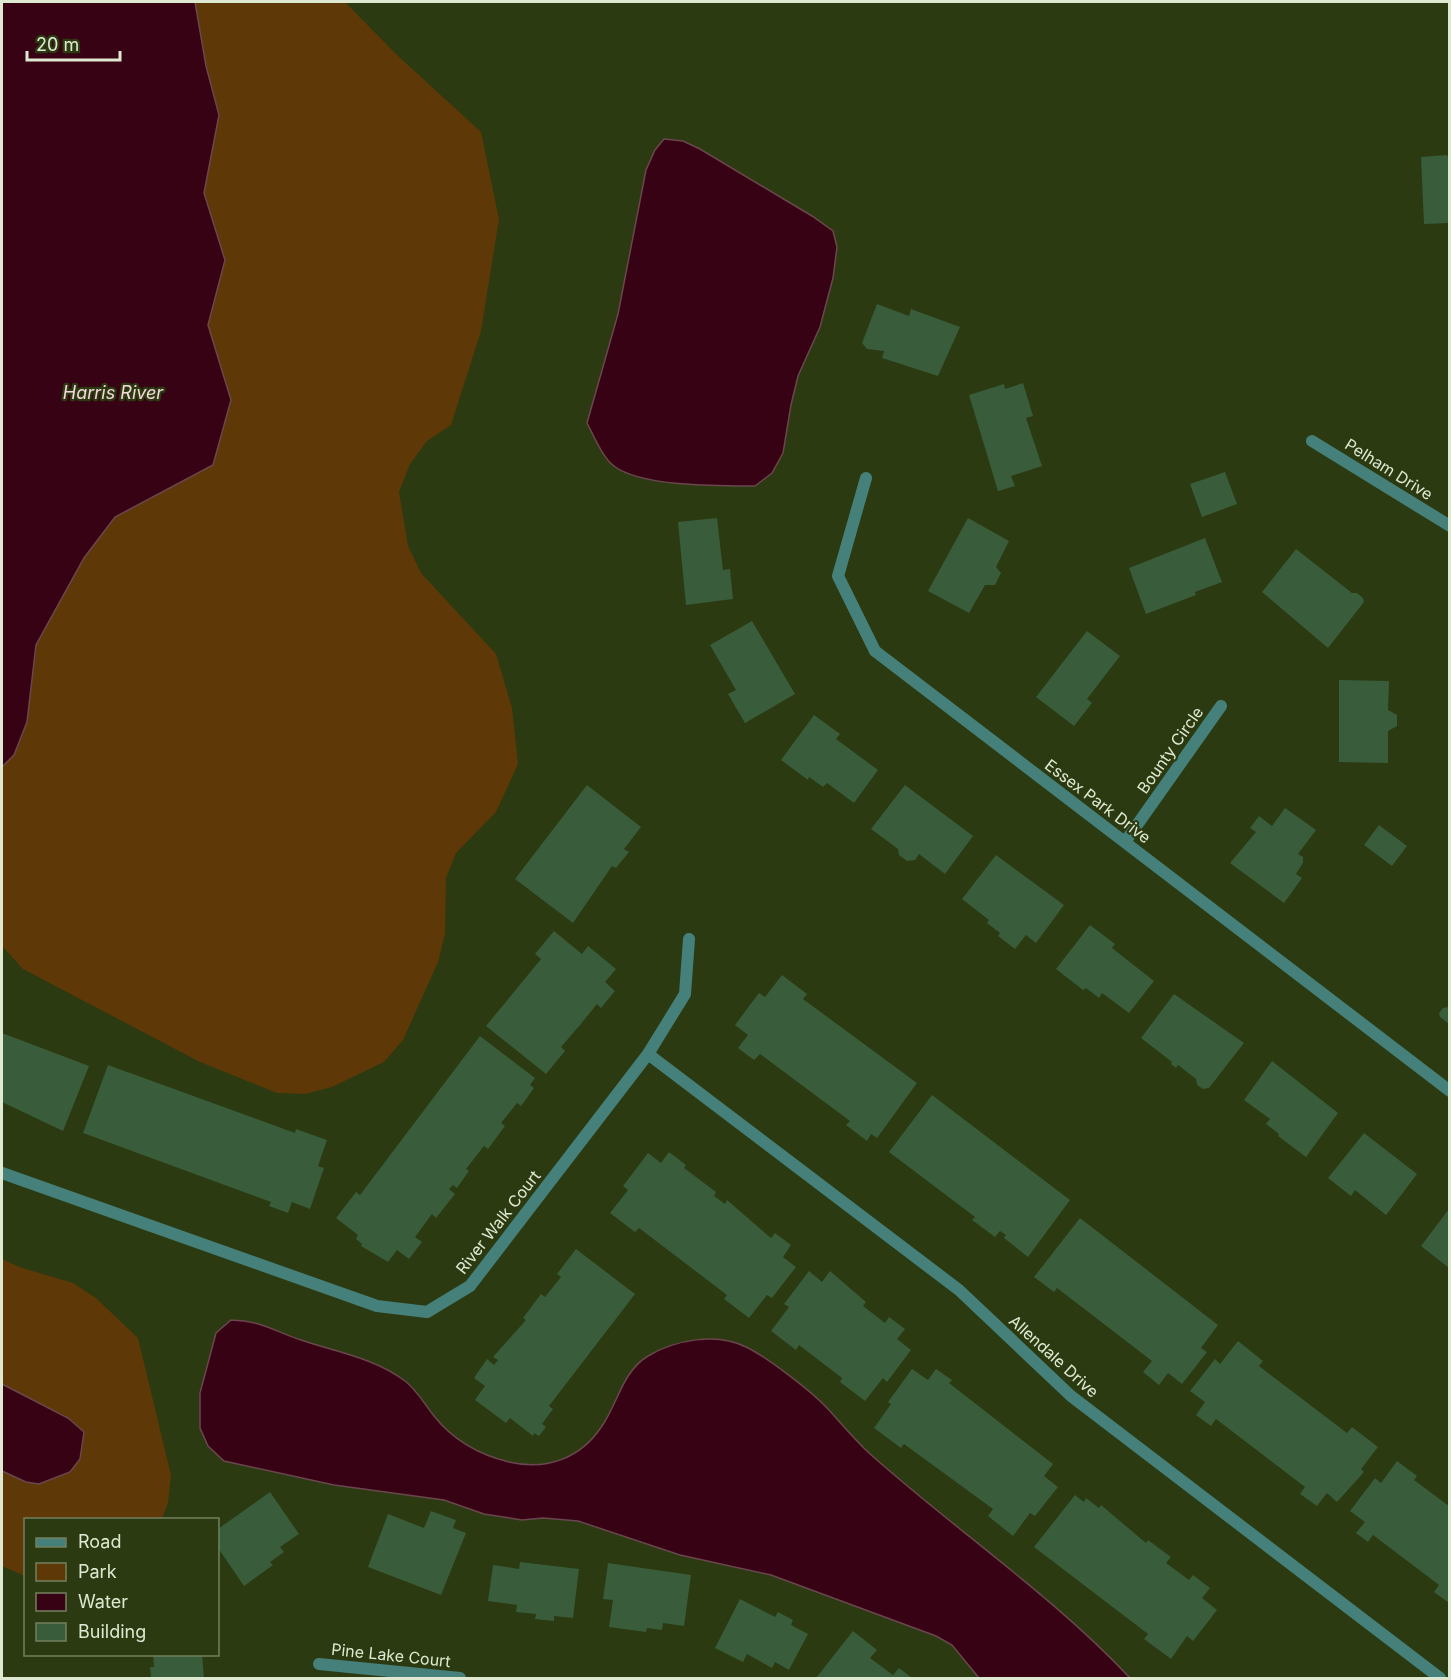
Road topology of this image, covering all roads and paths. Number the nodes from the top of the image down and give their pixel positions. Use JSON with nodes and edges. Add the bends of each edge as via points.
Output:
{"nodes":[{"id":1,"x":1312,"y":441,"type":"dead end"},
{"id":2,"x":866,"y":477,"type":"dead end"},
{"id":3,"x":1449,"y":526,"type":"edge"},
{"id":4,"x":1221,"y":706,"type":"dead end"},
{"id":5,"x":1125,"y":842,"type":"junction"},
{"id":6,"x":689,"y":939,"type":"dead end"},
{"id":7,"x":648,"y":1054,"type":"junction"},
{"id":8,"x":1449,"y":1091,"type":"edge"},
{"id":9,"x":2,"y":1173,"type":"edge"},
{"id":10,"x":319,"y":1664,"type":"dead end"},
{"id":11,"x":460,"y":1678,"type":"edge"},
{"id":12,"x":1440,"y":1678,"type":"edge"}],
"edges":[{"from":1,"to":3,"type":"street","name":"Pelham Drive"},
{"from":2,"to":5,"type":"street","name":"Essex Park Drive","via":[[838,576],[875,651]]},
{"from":4,"to":5,"type":"street","name":"Bounty Circle"},
{"from":5,"to":8,"type":"street","name":"Essex Park Drive"},
{"from":6,"to":7,"type":"street","name":"River Walk Court","via":[[685,994]]},
{"from":7,"to":9,"type":"street","name":"River Walk Court","via":[[470,1286],[428,1312],[377,1306]]},
{"from":7,"to":12,"type":"street","name":"Allendale Drive","via":[[959,1290],[1071,1396]]},
{"from":10,"to":11,"type":"street","name":"Pine Lake Court"}]}
